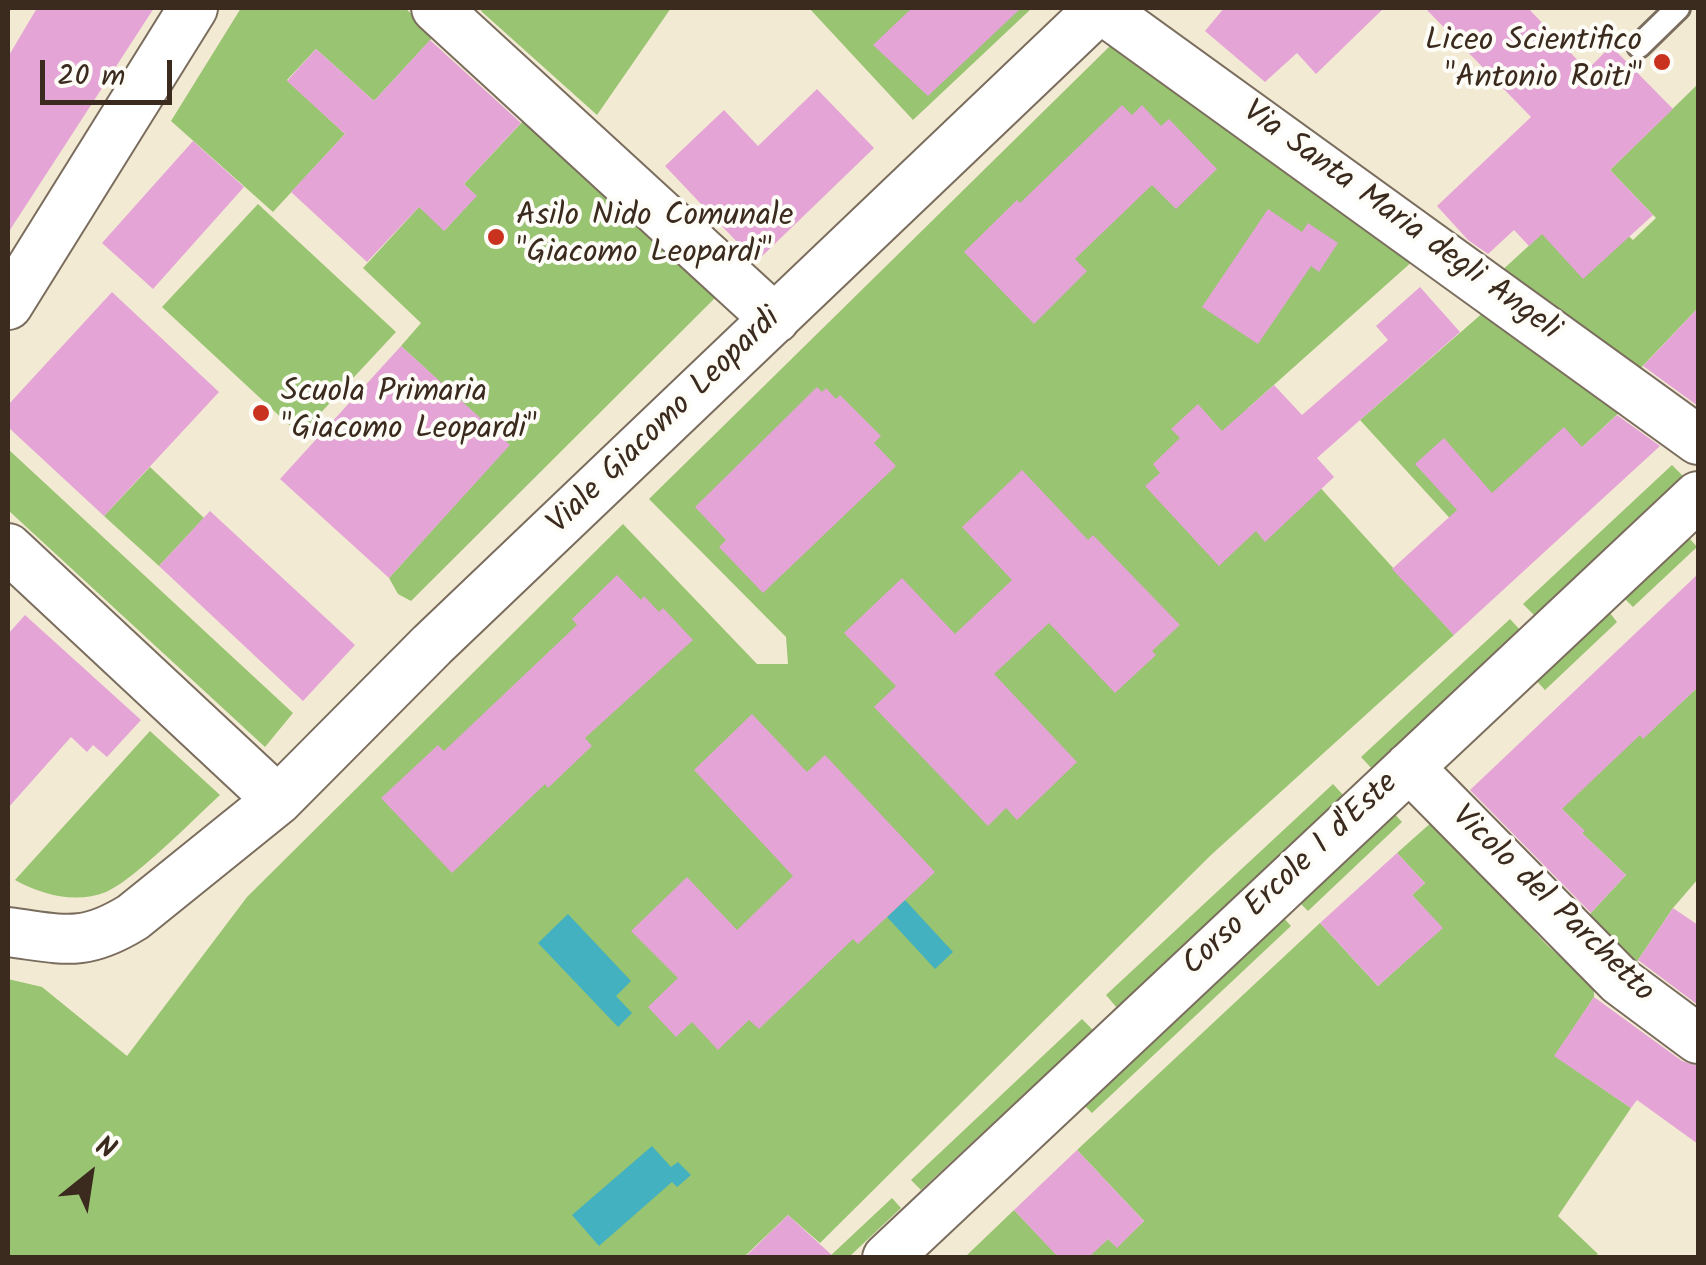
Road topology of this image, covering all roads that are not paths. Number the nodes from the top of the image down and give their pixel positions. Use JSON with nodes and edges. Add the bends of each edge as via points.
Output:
{"nodes":[{"id":1,"x":193,"y":8,"type":"edge"},
{"id":2,"x":436,"y":8,"type":"edge"},
{"id":3,"x":1100,"y":8,"type":"edge"},
{"id":4,"x":1678,"y":8,"type":"edge"},
{"id":5,"x":1639,"y":46,"type":"dead end"},
{"id":6,"x":8,"y":305,"type":"edge"},
{"id":7,"x":775,"y":319,"type":"junction"},
{"id":8,"x":1698,"y":440,"type":"edge"},
{"id":9,"x":1698,"y":496,"type":"edge"},
{"id":10,"x":8,"y":548,"type":"edge"},
{"id":11,"x":1409,"y":767,"type":"junction"},
{"id":12,"x":278,"y":800,"type":"junction"},
{"id":13,"x":8,"y":932,"type":"edge"},
{"id":14,"x":1698,"y":1039,"type":"edge"},
{"id":15,"x":887,"y":1258,"type":"edge"}],
"edges":[{"from":1,"to":6,"type":"street"},
{"from":2,"to":7,"type":"street"},
{"from":3,"to":7,"type":"street","name":"Viale Giacomo Leopardi"},
{"from":3,"to":8,"type":"street","name":"Via Santa Maria degli Angeli"},
{"from":4,"to":5,"type":"lane"},
{"from":7,"to":12,"type":"street","name":"Viale Giacomo Leopardi"},
{"from":9,"to":11,"type":"street","name":"Corso Ercole I d'Este"},
{"from":10,"to":12,"type":"street"},
{"from":11,"to":14,"type":"street","name":"Vicolo del Parchetto","via":[[1609,970]]},
{"from":11,"to":15,"type":"street","name":"Corso Ercole I d'Este"},
{"from":12,"to":13,"type":"street","name":"Viale Giacomo Leopardi","via":[[107,933],[76,939]]}]}
